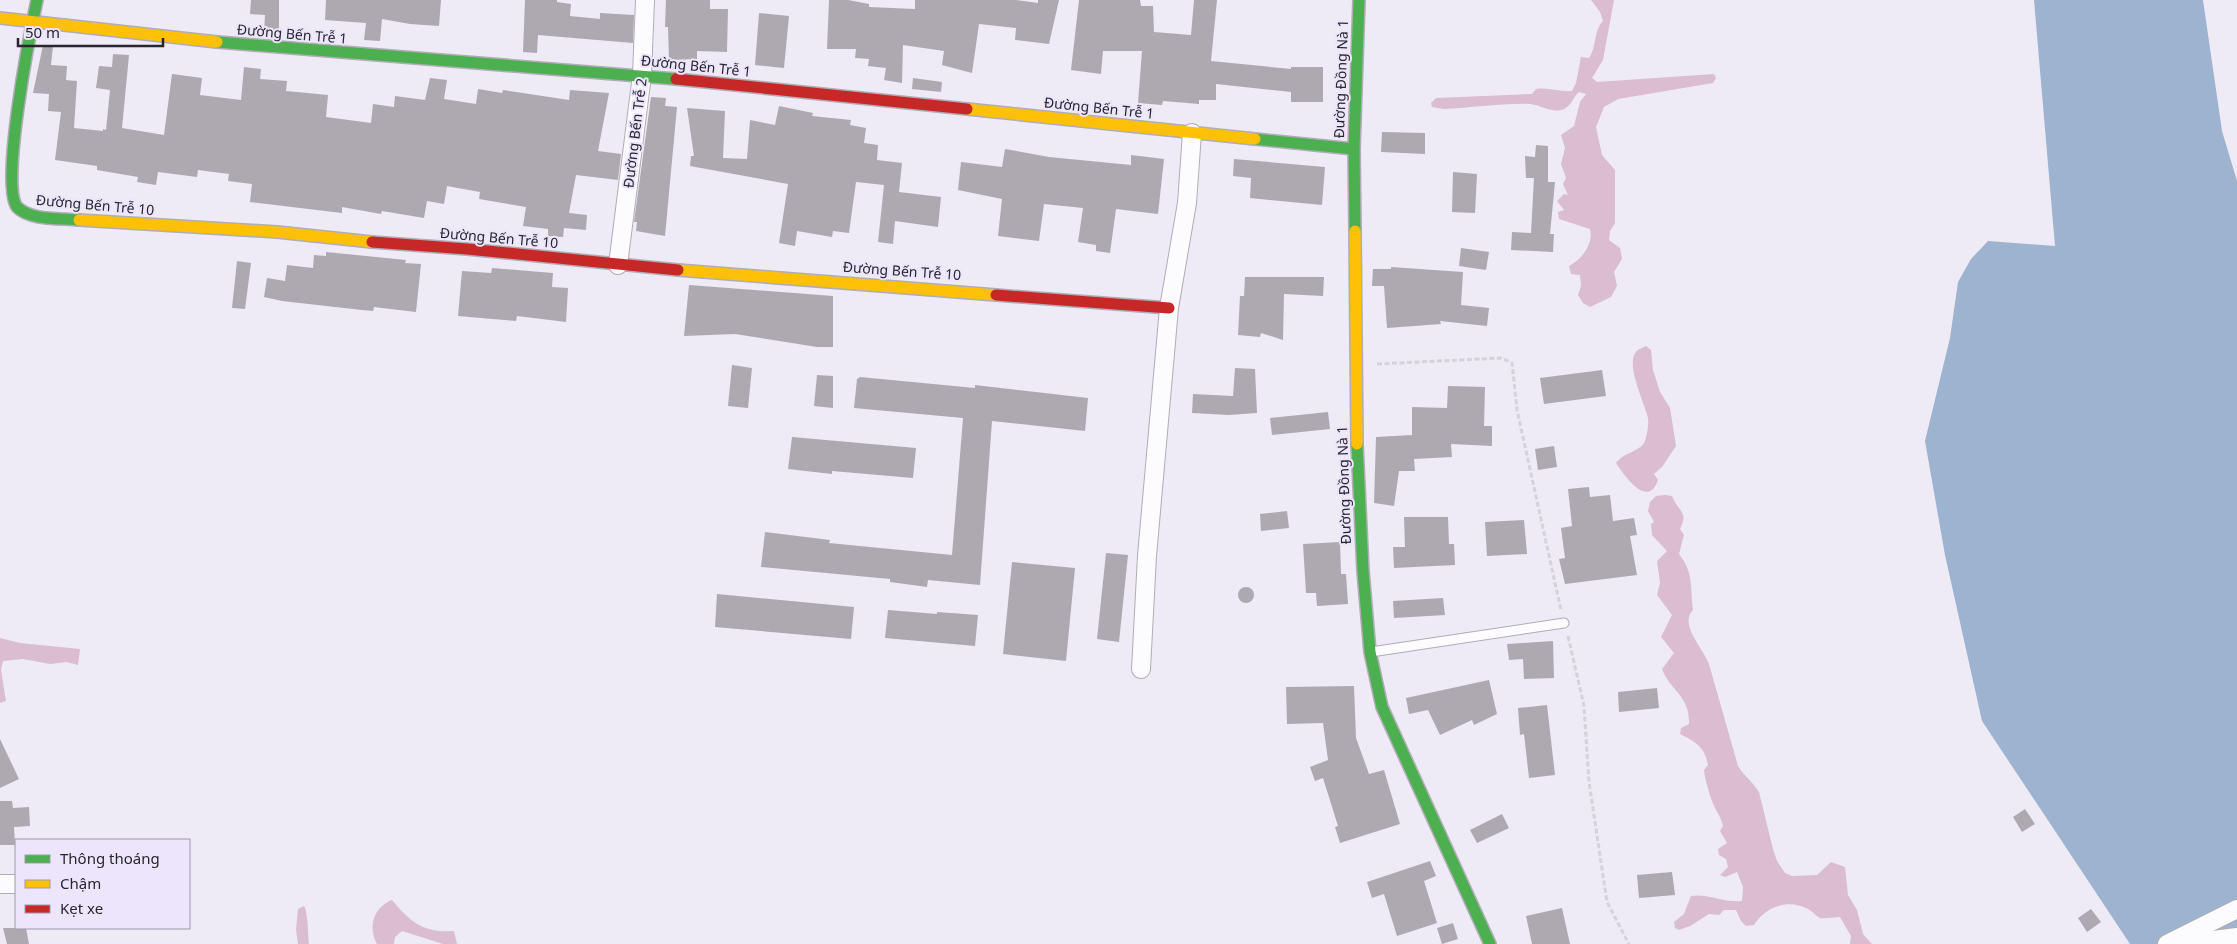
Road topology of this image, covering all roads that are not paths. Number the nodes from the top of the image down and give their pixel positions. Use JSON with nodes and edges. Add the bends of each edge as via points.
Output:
{"nodes":[{"id":1,"x":37,"y":0,"type":"edge"},
{"id":2,"x":645,"y":0,"type":"edge"},
{"id":3,"x":1359,"y":0,"type":"edge"},
{"id":4,"x":0,"y":18,"type":"edge"},
{"id":5,"x":34,"y":22,"type":"junction"},
{"id":6,"x":642,"y":75,"type":"junction"},
{"id":7,"x":1192,"y":132,"type":"junction"},
{"id":8,"x":1354,"y":149,"type":"junction"},
{"id":9,"x":618,"y":265,"type":"junction"},
{"id":10,"x":1169,"y":308,"type":"junction"},
{"id":11,"x":1564,"y":623,"type":"road end"},
{"id":12,"x":1370,"y":652,"type":"junction"},
{"id":13,"x":1141,"y":669,"type":"dead end"},
{"id":14,"x":0,"y":884,"type":"edge"},
{"id":15,"x":15,"y":884,"type":"edge"},
{"id":16,"x":2237,"y":909,"type":"edge"},
{"id":17,"x":2237,"y":937,"type":"edge"},
{"id":18,"x":1490,"y":944,"type":"edge"},
{"id":19,"x":2167,"y":944,"type":"edge"},
{"id":20,"x":2184,"y":944,"type":"edge"}],
"edges":[{"from":1,"to":5,"type":"street","name":"Đường Bến Trễ 10"},
{"from":2,"to":6,"type":"street","name":"Đường Bến Trễ 2"},
{"from":3,"to":8,"type":"street","name":"Đường Đồng Nà 1"},
{"from":4,"to":5,"type":"street","name":"Đường Bến Trễ 1"},
{"from":5,"to":6,"type":"street","name":"Đường Bến Trễ 1","via":[[231,44]]},
{"from":5,"to":9,"type":"street","name":"Đường Bến Trễ 10","via":[[17,99],[9,178],[10,195],[22,211],[78,221],[277,232]]},
{"from":6,"to":7,"type":"street","name":"Đường Bến Trễ 1"},
{"from":6,"to":9,"type":"street","name":"Đường Bến Trễ 2"},
{"from":7,"to":8,"type":"street","name":"Đường Bến Trễ 1"},
{"from":7,"to":10,"type":"street","via":[[1187,203]]},
{"from":8,"to":12,"type":"street","name":"Đường Đồng Nà 1","via":[[1356,365],[1363,571]]},
{"from":9,"to":10,"type":"street","name":"Đường Bến Trễ 10"},
{"from":10,"to":13,"type":"street","via":[[1147,556]]},
{"from":11,"to":12,"type":"lane"},
{"from":12,"to":18,"type":"street","name":"Đường Đồng Nà 1","via":[[1382,707]]},
{"from":14,"to":15,"type":"street"},
{"from":16,"to":19,"type":"street"},
{"from":17,"to":20,"type":"street"}]}
